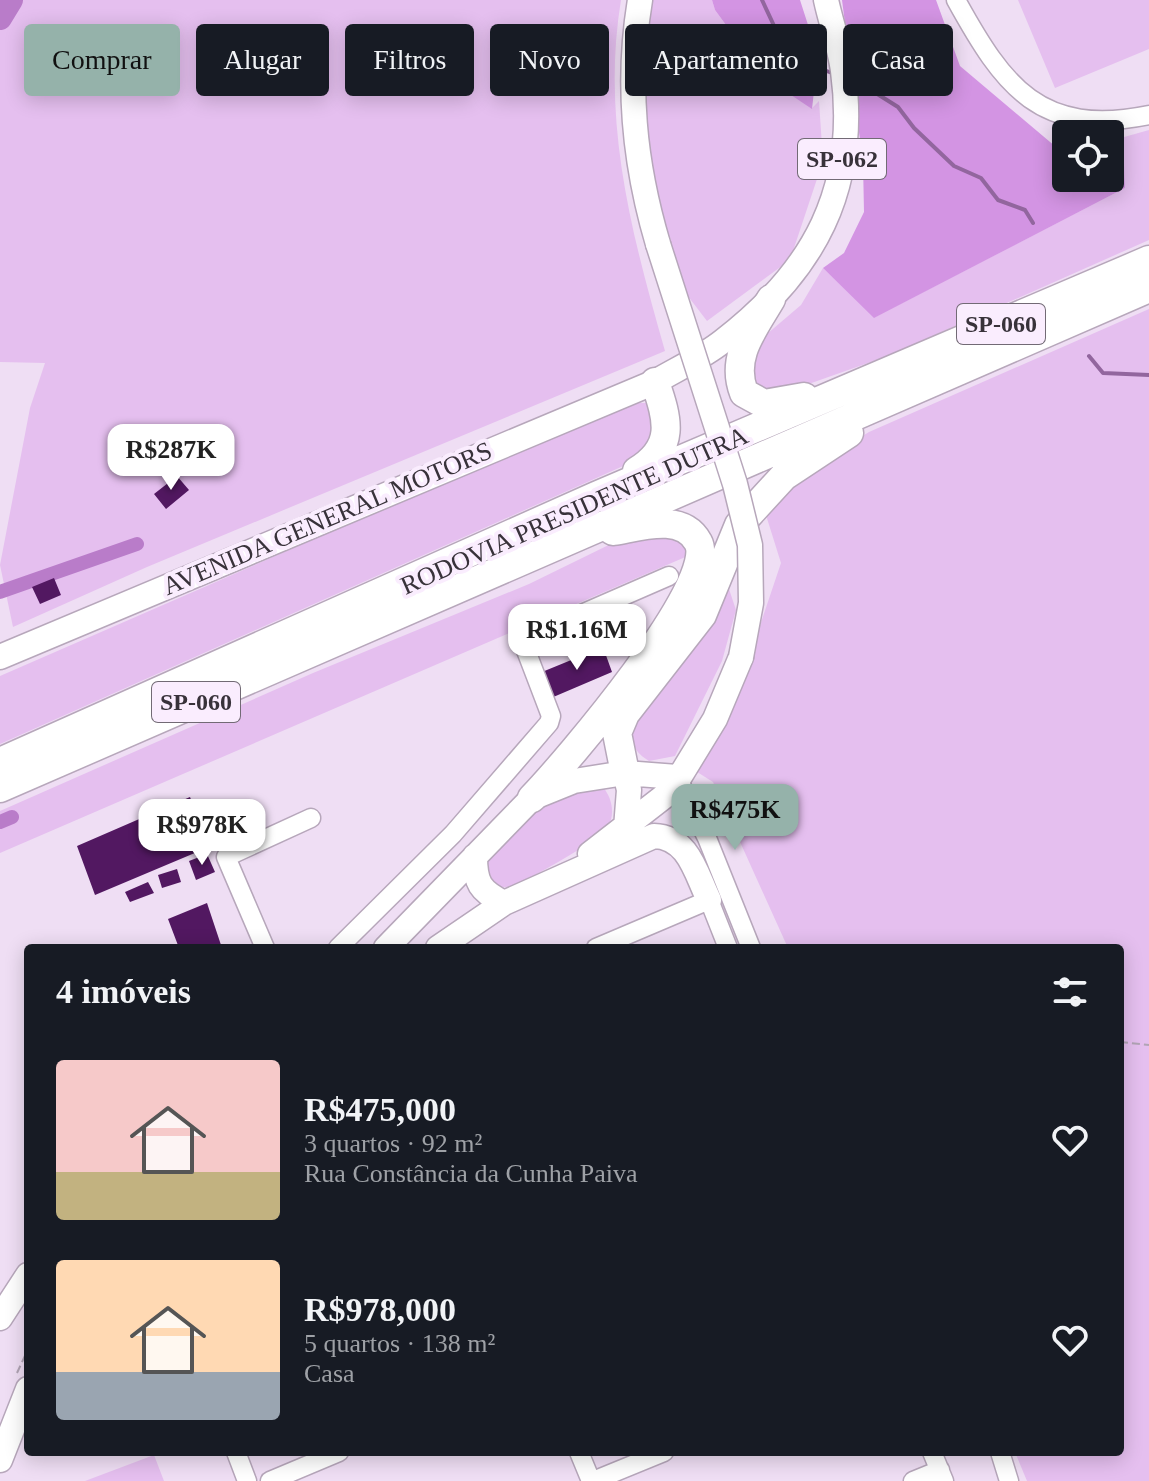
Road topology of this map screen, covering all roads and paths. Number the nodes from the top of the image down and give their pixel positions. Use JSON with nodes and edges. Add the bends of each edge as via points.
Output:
{"nodes":[{"id":1,"x":640,"y":0,"type":"edge"},
{"id":2,"x":826,"y":0,"type":"edge"},
{"id":3,"x":956,"y":0,"type":"edge"},
{"id":4,"x":1149,"y":115,"type":"edge"},
{"id":5,"x":1149,"y":260,"type":"edge"},
{"id":6,"x":1149,"y":288,"type":"edge"},
{"id":7,"x":771,"y":299,"type":"junction"},
{"id":8,"x":669,"y":355,"type":"junction"},
{"id":9,"x":655,"y":382,"type":"junction"},
{"id":10,"x":853,"y":389,"type":"junction"},
{"id":11,"x":918,"y":391,"type":"junction"},
{"id":12,"x":530,"y":431,"type":"junction"},
{"id":13,"x":596,"y":496,"type":"junction"},
{"id":14,"x":569,"y":538,"type":"junction"},
{"id":15,"x":669,"y":576,"type":"dead end"},
{"id":16,"x":0,"y":657,"type":"edge"},
{"id":17,"x":0,"y":762,"type":"edge"},
{"id":18,"x":625,"y":773,"type":"junction"},
{"id":19,"x":677,"y":777,"type":"junction"},
{"id":20,"x":0,"y":788,"type":"edge"},
{"id":21,"x":532,"y":798,"type":"junction"},
{"id":22,"x":311,"y":818,"type":"dead end"},
{"id":23,"x":626,"y":828,"type":"junction"},
{"id":24,"x":475,"y":856,"type":"junction"},
{"id":25,"x":530,"y":891,"type":"junction"},
{"id":26,"x":709,"y":900,"type":"junction"},
{"id":27,"x":504,"y":903,"type":"junction"},
{"id":28,"x":431,"y":904,"type":"junction"},
{"id":29,"x":263,"y":944,"type":"edge"},
{"id":30,"x":342,"y":944,"type":"edge"},
{"id":31,"x":390,"y":944,"type":"edge"},
{"id":32,"x":413,"y":944,"type":"edge"},
{"id":33,"x":444,"y":944,"type":"edge"},
{"id":34,"x":605,"y":944,"type":"edge"},
{"id":35,"x":726,"y":944,"type":"edge"},
{"id":36,"x":749,"y":944,"type":"edge"},
{"id":37,"x":1124,"y":1042,"type":"edge"},
{"id":38,"x":1149,"y":1045,"type":"edge"},
{"id":39,"x":24,"y":1281,"type":"edge"},
{"id":40,"x":0,"y":1318,"type":"edge"},
{"id":41,"x":24,"y":1399,"type":"edge"},
{"id":42,"x":238,"y":1456,"type":"edge"},
{"id":43,"x":329,"y":1456,"type":"edge"},
{"id":44,"x":581,"y":1456,"type":"edge"},
{"id":45,"x":654,"y":1456,"type":"edge"},
{"id":46,"x":934,"y":1456,"type":"edge"},
{"id":47,"x":1001,"y":1456,"type":"edge"},
{"id":48,"x":0,"y":1460,"type":"edge"},
{"id":49,"x":942,"y":1476,"type":"edge"},
{"id":50,"x":1006,"y":1479,"type":"edge"},
{"id":51,"x":247,"y":1481,"type":"edge"},
{"id":52,"x":270,"y":1481,"type":"edge"},
{"id":53,"x":592,"y":1481,"type":"edge"},
{"id":54,"x":913,"y":1481,"type":"edge"}],
"edges":[{"from":1,"to":19,"type":"main road","bridge":true,"via":[[632,45],[640,182],[750,545],[751,603],[741,657],[715,719]]},
{"from":2,"to":7,"type":"main road","number":"SP-062","via":[[843,72],[844,151],[812,251]]},
{"from":3,"to":4,"type":"street","via":[[1000,72],[1041,108],[1117,122]]},
{"from":5,"to":10,"type":"highway","name":"RODOVIA PRESIDENTE DUTRA","number":"SP-060"},
{"from":6,"to":11,"type":"highway","name":"RODOVIA PRESIDENTE DUTRA","number":"SP-060"},
{"from":7,"to":8,"type":"main road"},
{"from":7,"to":9,"type":"main road","number":"SP-062","via":[[721,343]]},
{"from":7,"to":10,"type":"highway","via":[[738,362],[744,393],[764,404]]},
{"from":8,"to":9,"type":"main road"},
{"from":8,"to":12,"type":"main road"},
{"from":9,"to":12,"type":"main road","name":"AVENIDA GENERAL MOTORS"},
{"from":9,"to":13,"type":"highway","via":[[667,433],[661,450],[649,464]]},
{"from":10,"to":13,"type":"highway","name":"RODOVIA PRESIDENTE DUTRA","number":"SP-060"},
{"from":11,"to":14,"type":"highway","name":"RODOVIA PRESIDENTE DUTRA","number":"SP-060"},
{"from":11,"to":18,"type":"highway","via":[[784,476],[739,525],[702,615],[625,714],[617,733]]},
{"from":12,"to":16,"type":"main road","name":"AVENIDA GENERAL MOTORS"},
{"from":13,"to":17,"type":"highway","name":"RODOVIA PRESIDENTE DUTRA","number":"SP-060"},
{"from":14,"to":20,"type":"highway","name":"RODOVIA PRESIDENTE DUTRA","number":"SP-060"},
{"from":14,"to":21,"type":"highway","via":[[673,524],[698,540],[701,551],[697,573],[675,619]]},
{"from":15,"to":30,"type":"street","via":[[522,640],[551,716],[549,723],[453,834]]},
{"from":18,"to":19,"type":"main road"},
{"from":18,"to":21,"type":"main road","via":[[574,781]]},
{"from":18,"to":23,"type":"main road"},
{"from":19,"to":23,"type":"main road","via":[[671,791]]},
{"from":19,"to":36,"type":"street"},
{"from":21,"to":24,"type":"main road"},
{"from":22,"to":29,"type":"street","via":[[226,857]]},
{"from":23,"to":25,"type":"main road"},
{"from":24,"to":27,"type":"main road","via":[[481,890]]},
{"from":24,"to":28,"type":"main road"},
{"from":25,"to":26,"type":"main road","via":[[654,836],[667,836],[686,851]]},
{"from":25,"to":27,"type":"main road"},
{"from":26,"to":34,"type":"street"},
{"from":26,"to":35,"type":"street"},
{"from":27,"to":33,"type":"main road"},
{"from":28,"to":31,"type":"main road"},
{"from":28,"to":32,"type":"main road"},
{"from":37,"to":38,"type":"path"},
{"from":39,"to":40,"type":"main road"},
{"from":41,"to":48,"type":"main road"},
{"from":42,"to":51,"type":"street"},
{"from":43,"to":52,"type":"street"},
{"from":44,"to":53,"type":"street"},
{"from":45,"to":53,"type":"street"},
{"from":46,"to":49,"type":"street"},
{"from":47,"to":50,"type":"street"},
{"from":49,"to":54,"type":"street"}]}
